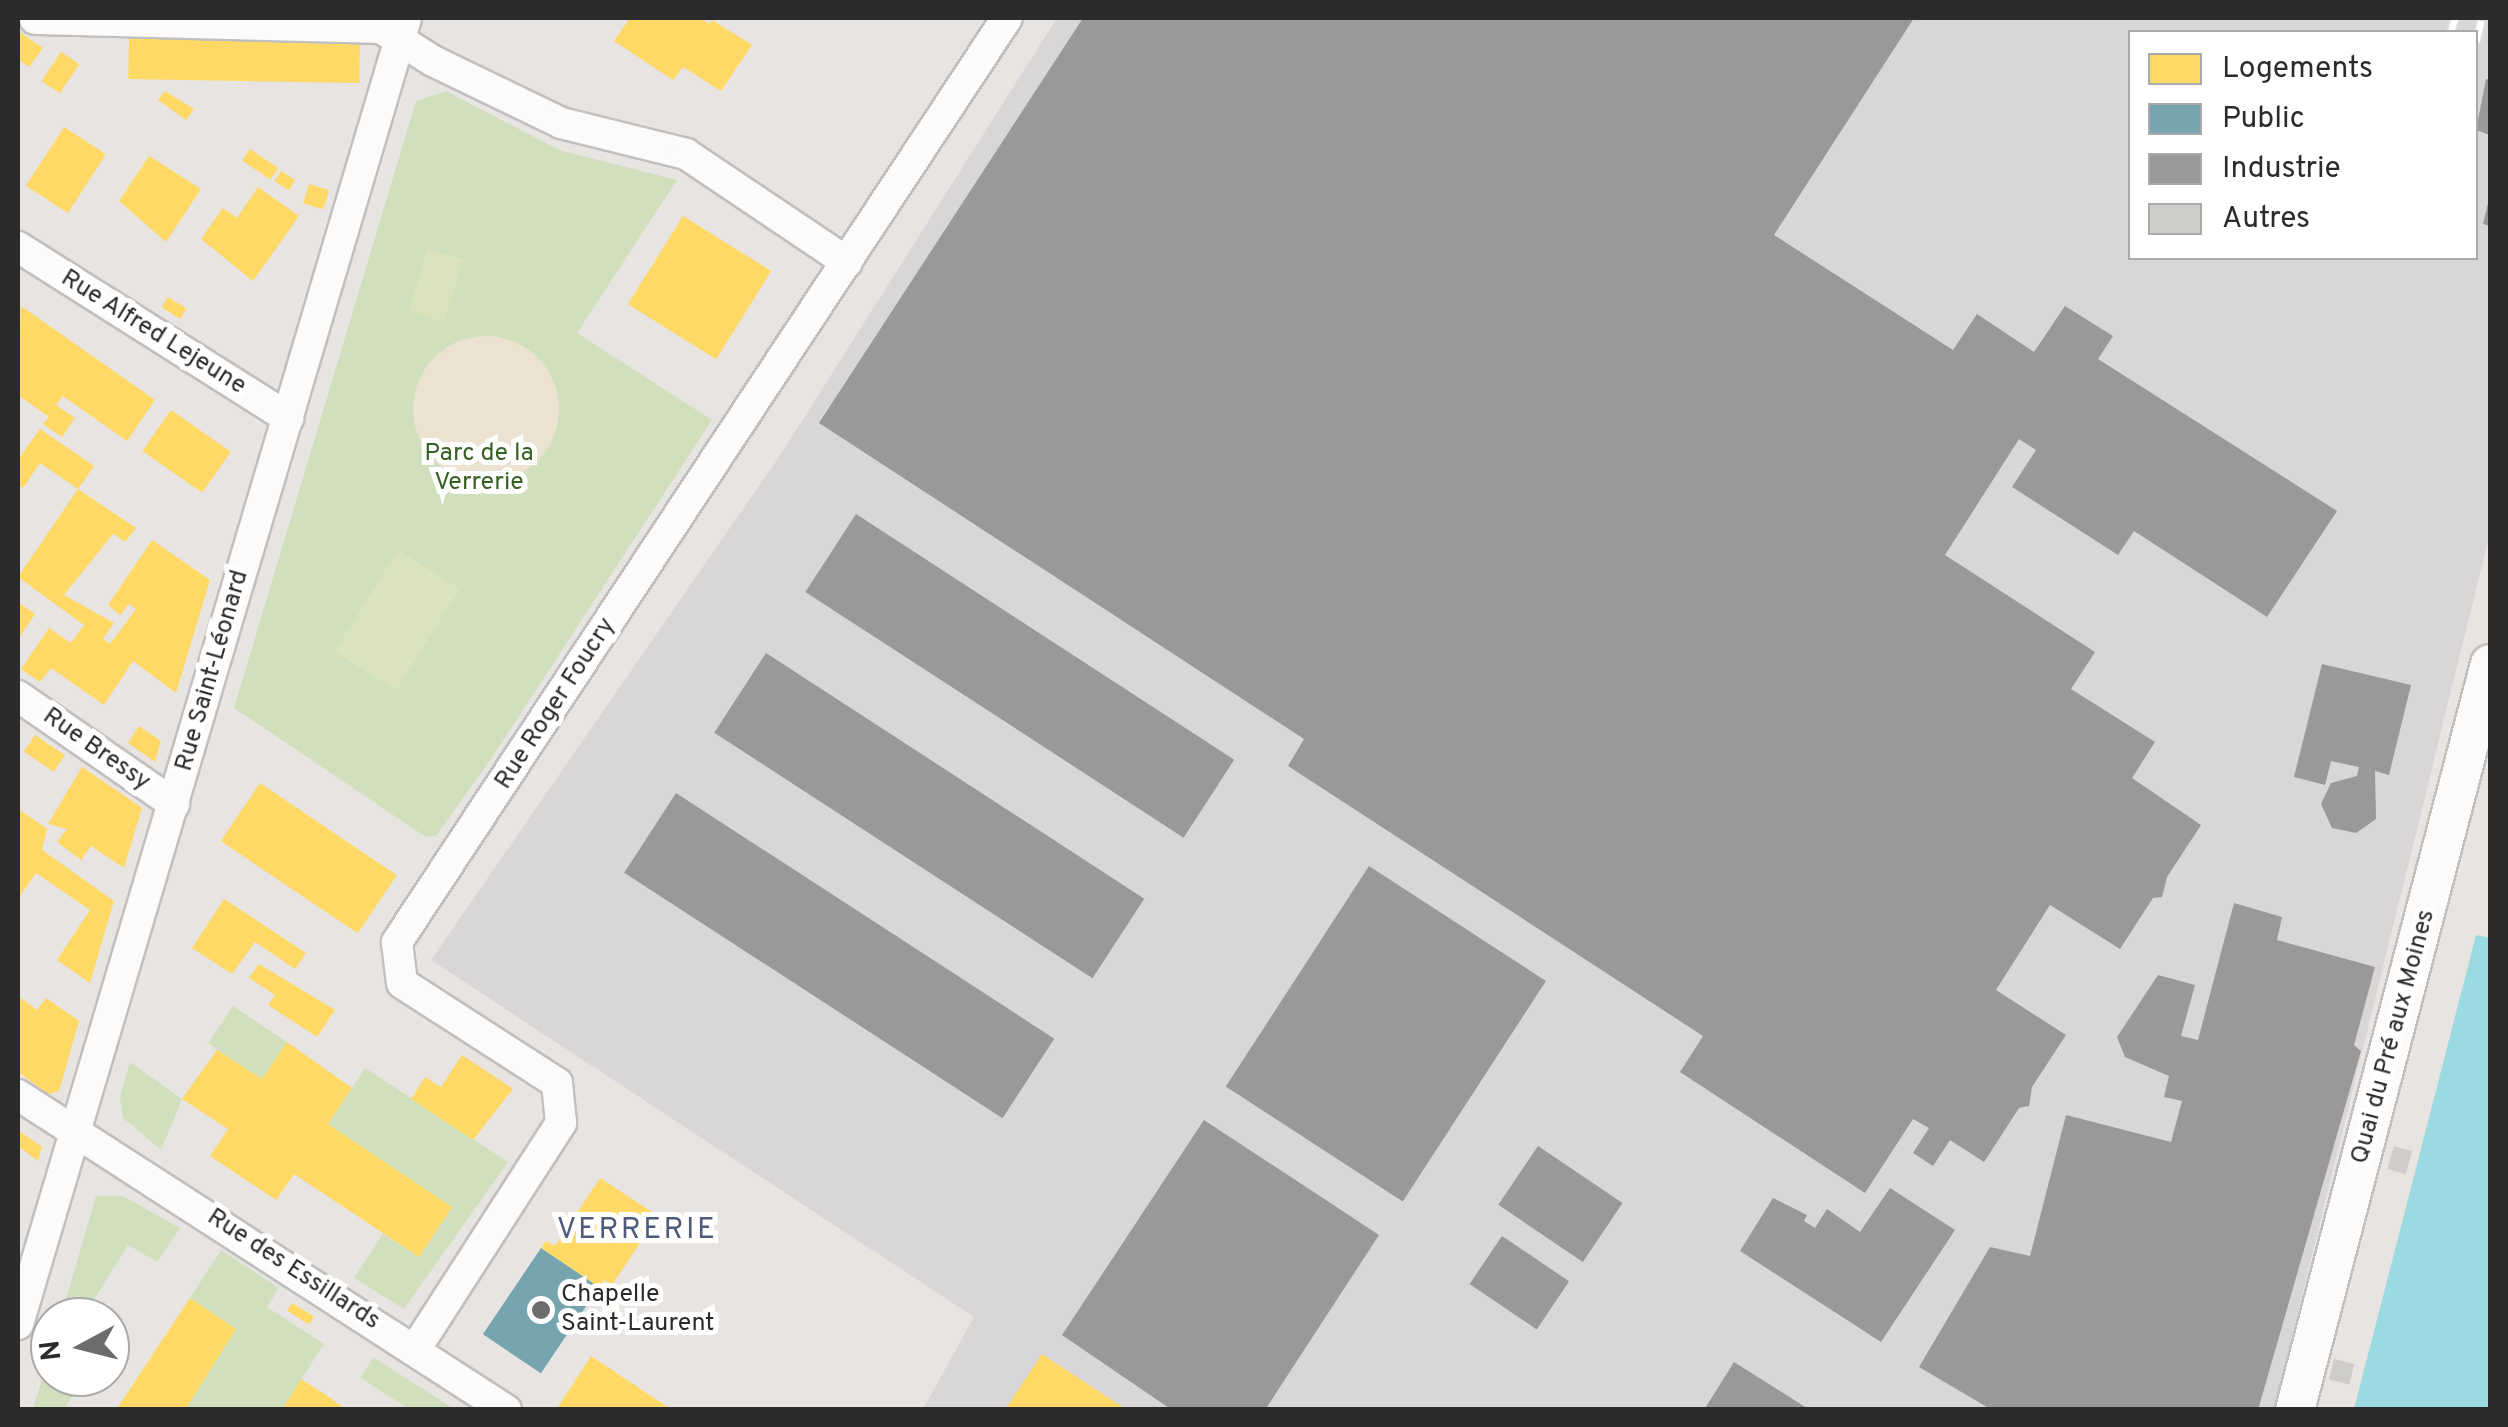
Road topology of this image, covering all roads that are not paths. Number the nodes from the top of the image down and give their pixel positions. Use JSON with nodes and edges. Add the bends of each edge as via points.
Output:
{"nodes":[{"id":1,"x":1007,"y":18,"type":"edge"},
{"id":2,"x":35,"y":19,"type":"edge"},
{"id":3,"x":387,"y":26,"type":"edge"},
{"id":4,"x":18,"y":247,"type":"edge"},
{"id":5,"x":847,"y":262,"type":"junction"},
{"id":6,"x":288,"y":418,"type":"junction"},
{"id":7,"x":2490,"y":664,"type":"edge"},
{"id":8,"x":18,"y":696,"type":"edge"},
{"id":9,"x":174,"y":804,"type":"junction"},
{"id":10,"x":18,"y":1095,"type":"edge"},
{"id":11,"x":76,"y":1136,"type":"junction"},
{"id":12,"x":18,"y":1324,"type":"edge"},
{"id":13,"x":416,"y":1348,"type":"junction"},
{"id":14,"x":506,"y":1410,"type":"edge"},
{"id":15,"x":2295,"y":1410,"type":"edge"}],
"edges":[{"from":1,"to":5,"type":"street","name":"Rue Roger Foucry"},
{"from":2,"to":3,"type":"street"},
{"from":3,"to":5,"type":"street","via":[[560,123],[686,154]]},
{"from":3,"to":6,"type":"street","name":"Rue Saint-Léonard"},
{"from":4,"to":6,"type":"street","name":"Rue Alfred Lejeune"},
{"from":5,"to":13,"type":"street","name":"Rue Roger Foucry","via":[[397,942],[402,982],[557,1083],[562,1123]]},
{"from":6,"to":9,"type":"street","name":"Rue Saint-Léonard"},
{"from":7,"to":15,"type":"street","name":"Quai du Pré aux Moines"},
{"from":8,"to":9,"type":"street","name":"Rue Bressy"},
{"from":9,"to":11,"type":"street","name":"Rue Saint-Léonard"},
{"from":10,"to":11,"type":"street","name":"Rue des Essillards"},
{"from":11,"to":12,"type":"street","name":"Rue Saint-Léonard"},
{"from":11,"to":13,"type":"street","name":"Rue des Essillards"},
{"from":13,"to":14,"type":"street","name":"Rue des Essillards"}]}
